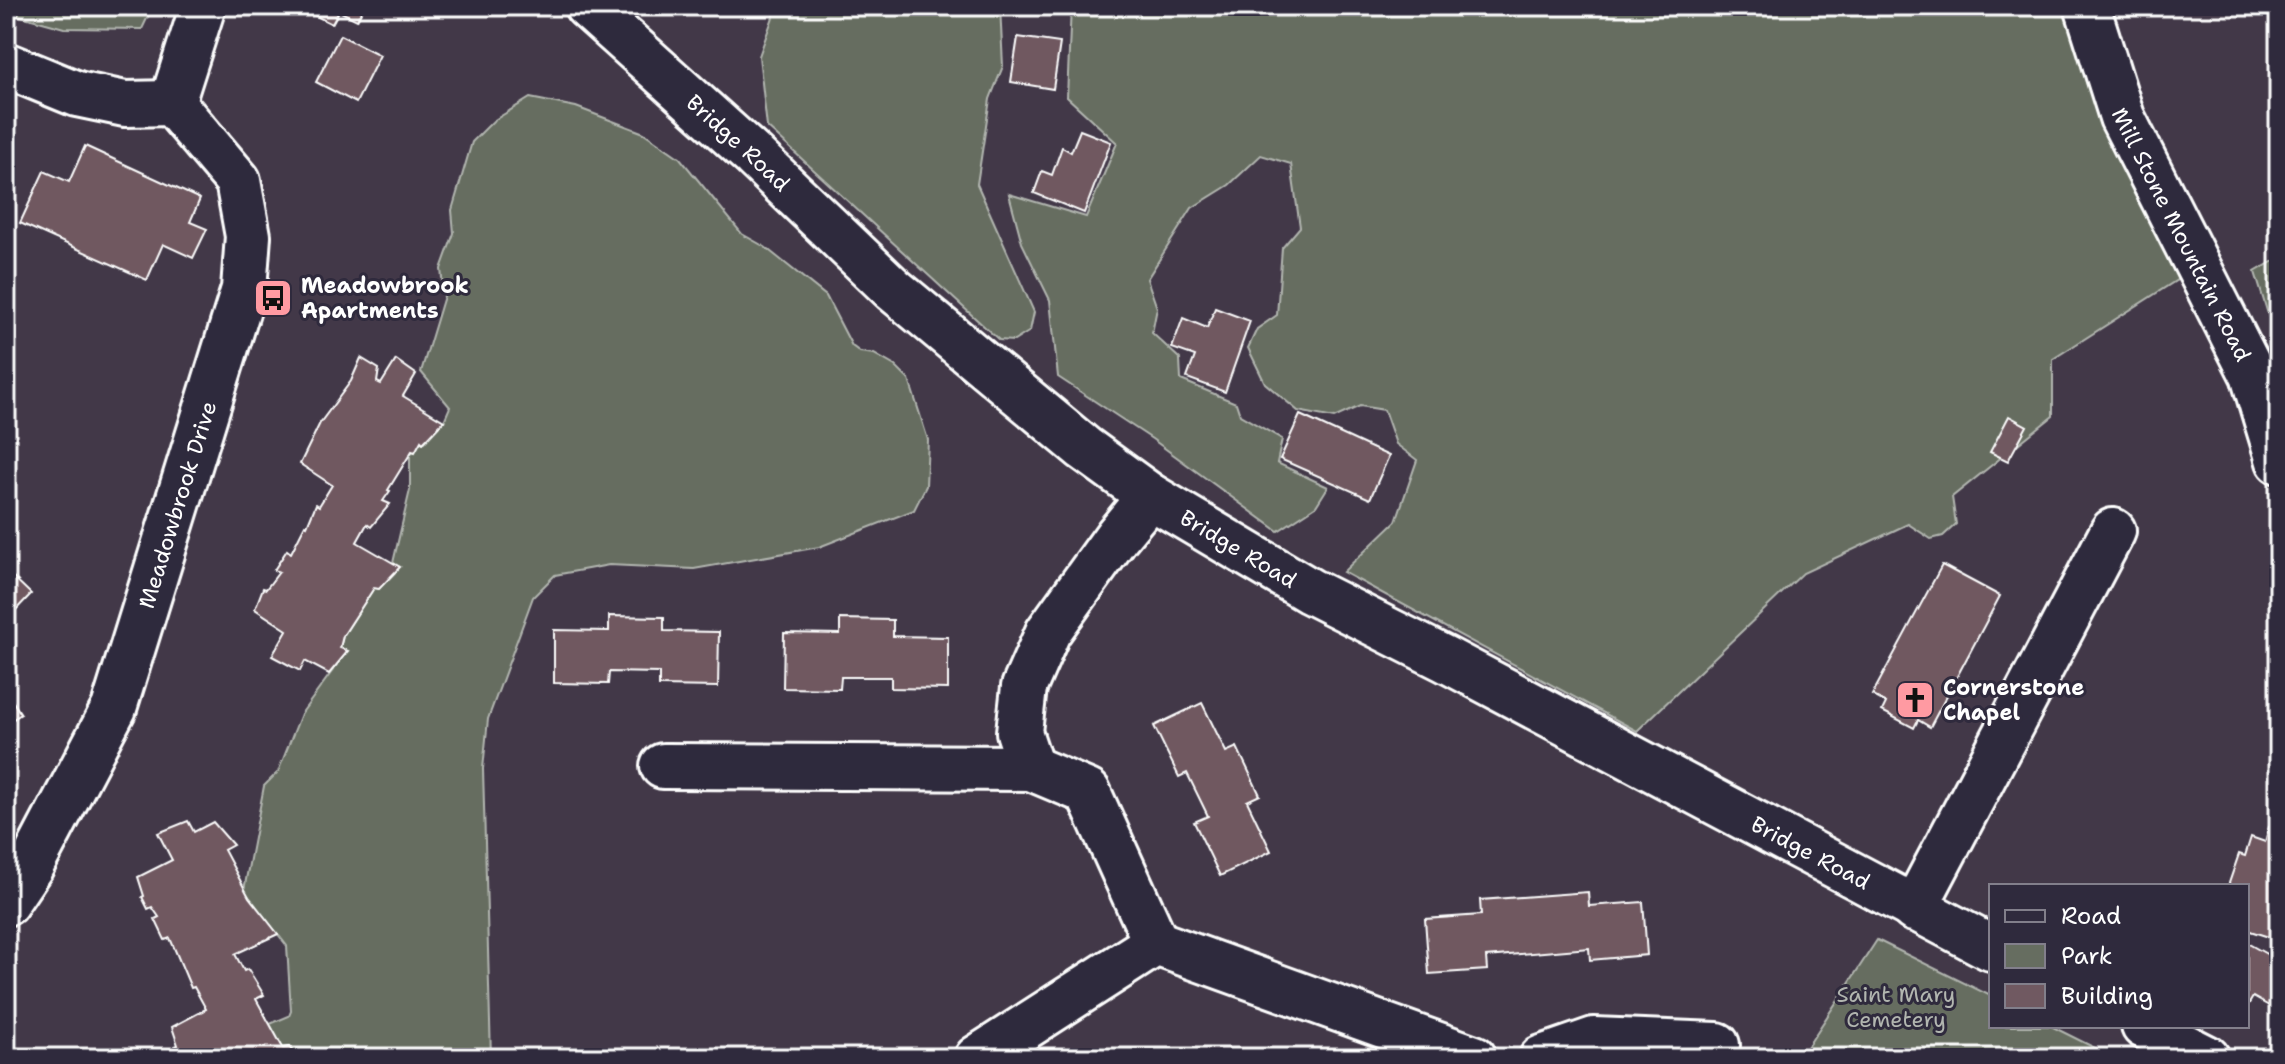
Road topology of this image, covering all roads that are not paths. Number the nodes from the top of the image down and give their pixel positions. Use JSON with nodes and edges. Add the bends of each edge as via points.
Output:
{"nodes":[{"id":1,"x":203,"y":6,"type":"edge"},
{"id":2,"x":587,"y":6,"type":"edge"},
{"id":3,"x":2087,"y":6,"type":"edge"},
{"id":4,"x":6,"y":65,"type":"edge"},
{"id":5,"x":172,"y":103,"type":"junction"},
{"id":6,"x":2279,"y":461,"type":"edge"},
{"id":7,"x":1150,"y":496,"type":"junction"},
{"id":8,"x":2113,"y":531,"type":"dead end"},
{"id":9,"x":663,"y":766,"type":"dead end"},
{"id":10,"x":1031,"y":768,"type":"junction"},
{"id":11,"x":6,"y":903,"type":"edge"},
{"id":12,"x":1914,"y":909,"type":"junction"},
{"id":13,"x":1156,"y":943,"type":"junction"},
{"id":14,"x":1989,"y":947,"type":"edge"},
{"id":15,"x":2148,"y":1028,"type":"edge"},
{"id":16,"x":977,"y":1058,"type":"edge"},
{"id":17,"x":1474,"y":1058,"type":"edge"},
{"id":18,"x":1542,"y":1058,"type":"edge"},
{"id":19,"x":1708,"y":1058,"type":"edge"},
{"id":20,"x":2207,"y":1058,"type":"edge"}],
"edges":[{"from":1,"to":5,"type":"main road"},
{"from":2,"to":7,"type":"main road","name":"Bridge Road","via":[[893,289],[1084,448]]},
{"from":3,"to":6,"type":"main road","name":"Mill Stone Mountain Road","via":[[2122,117],[2253,375]]},
{"from":4,"to":5,"type":"main road","via":[[77,94],[125,104]]},
{"from":5,"to":11,"type":"main road","name":"Meadowbrook Drive","via":[[238,181],[248,236],[244,289],[114,708]]},
{"from":7,"to":10,"type":"main road","via":[[1048,632],[1024,687],[1019,732]]},
{"from":7,"to":12,"type":"main road","name":"Bridge Road","via":[[1310,591]]},
{"from":8,"to":12,"type":"main road"},
{"from":9,"to":10,"type":"main road"},
{"from":10,"to":13,"type":"main road","via":[[1088,792]]},
{"from":12,"to":14,"type":"main road","name":"Bridge Road"},
{"from":13,"to":16,"type":"main road"},
{"from":13,"to":17,"type":"main road"},
{"from":15,"to":20,"type":"main road"},
{"from":18,"to":19,"type":"main road","via":[[1594,1040],[1717,1045]]}]}
